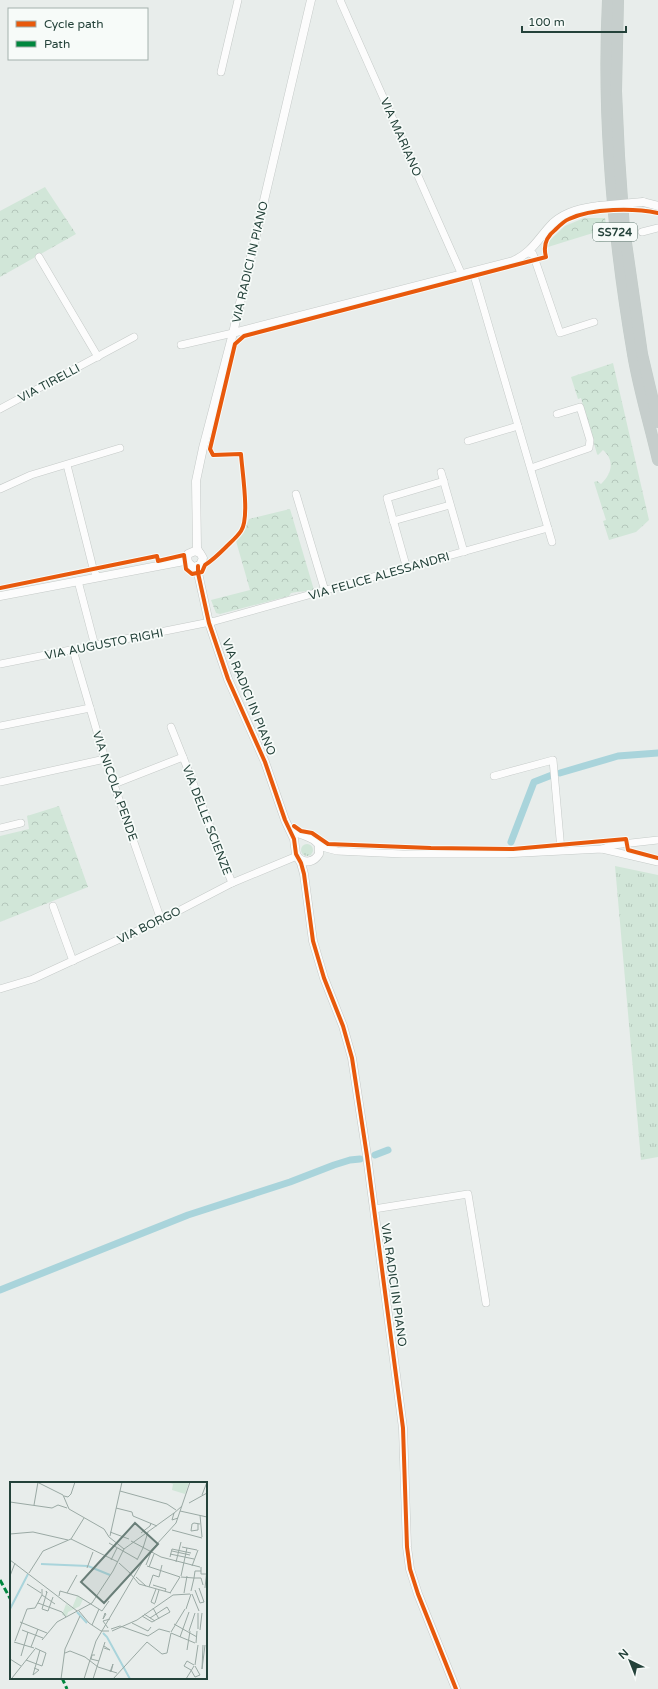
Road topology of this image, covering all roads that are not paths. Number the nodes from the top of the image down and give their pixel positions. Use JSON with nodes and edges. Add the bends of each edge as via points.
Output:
{"nodes":[{"id":1,"x":238,"y":0,"type":"edge"},
{"id":2,"x":311,"y":0,"type":"edge"},
{"id":3,"x":340,"y":0,"type":"edge"},
{"id":4,"x":608,"y":0,"type":"edge"},
{"id":5,"x":618,"y":0,"type":"edge"},
{"id":6,"x":222,"y":72,"type":"dead end"},
{"id":7,"x":658,"y":206,"type":"edge"},
{"id":8,"x":658,"y":228,"type":"edge"},
{"id":9,"x":642,"y":232,"type":"dead end"},
{"id":10,"x":528,"y":253,"type":"junction"},
{"id":11,"x":39,"y":257,"type":"dead end"},
{"id":12,"x":473,"y":272,"type":"junction"},
{"id":13,"x":462,"y":275,"type":"junction"},
{"id":14,"x":594,"y":322,"type":"dead end"},
{"id":15,"x":233,"y":333,"type":"junction"},
{"id":16,"x":134,"y":337,"type":"dead end"},
{"id":17,"x":181,"y":345,"type":"dead end"},
{"id":18,"x":98,"y":357,"type":"junction"},
{"id":19,"x":0,"y":409,"type":"edge"},
{"id":20,"x":557,"y":414,"type":"dead end"},
{"id":21,"x":658,"y":422,"type":"edge"},
{"id":22,"x":518,"y":426,"type":"junction"},
{"id":23,"x":468,"y":441,"type":"dead end"},
{"id":24,"x":120,"y":448,"type":"dead end"},
{"id":25,"x":658,"y":460,"type":"edge"},
{"id":26,"x":67,"y":465,"type":"junction"},
{"id":27,"x":531,"y":468,"type":"junction"},
{"id":28,"x":441,"y":472,"type":"dead end"},
{"id":29,"x":444,"y":481,"type":"junction"},
{"id":30,"x":0,"y":489,"type":"edge"},
{"id":31,"x":296,"y":494,"type":"dead end"},
{"id":32,"x":450,"y":505,"type":"junction"},
{"id":33,"x":393,"y":521,"type":"junction"},
{"id":34,"x":548,"y":528,"type":"junction"},
{"id":35,"x":552,"y":542,"type":"dead end"},
{"id":36,"x":197,"y":550,"type":"junction"},
{"id":37,"x":464,"y":552,"type":"junction"},
{"id":38,"x":186,"y":560,"type":"junction"},
{"id":39,"x":197,"y":568,"type":"junction"},
{"id":40,"x":407,"y":569,"type":"junction"},
{"id":41,"x":97,"y":577,"type":"junction"},
{"id":42,"x":78,"y":581,"type":"junction"},
{"id":43,"x":325,"y":592,"type":"junction"},
{"id":44,"x":0,"y":596,"type":"edge"},
{"id":45,"x":209,"y":623,"type":"junction"},
{"id":46,"x":95,"y":646,"type":"junction"},
{"id":47,"x":73,"y":650,"type":"junction"},
{"id":48,"x":0,"y":664,"type":"edge"},
{"id":49,"x":90,"y":708,"type":"junction"},
{"id":50,"x":0,"y":726,"type":"edge"},
{"id":51,"x":171,"y":727,"type":"dead end"},
{"id":52,"x":182,"y":757,"type":"junction"},
{"id":53,"x":105,"y":759,"type":"junction"},
{"id":54,"x":494,"y":776,"type":"dead end"},
{"id":55,"x":0,"y":782,"type":"edge"},
{"id":56,"x":114,"y":784,"type":"junction"},
{"id":57,"x":21,"y":823,"type":"dead end"},
{"id":58,"x":0,"y":828,"type":"edge"},
{"id":59,"x":290,"y":828,"type":"junction"},
{"id":60,"x":313,"y":840,"type":"junction"},
{"id":61,"x":658,"y":840,"type":"edge"},
{"id":62,"x":602,"y":849,"type":"junction"},
{"id":63,"x":561,"y":850,"type":"junction"},
{"id":64,"x":343,"y":851,"type":"junction"},
{"id":65,"x":297,"y":854,"type":"junction"},
{"id":66,"x":315,"y":858,"type":"junction"},
{"id":67,"x":658,"y":862,"type":"edge"},
{"id":68,"x":232,"y":883,"type":"junction"},
{"id":69,"x":306,"y":883,"type":"junction"},
{"id":70,"x":53,"y":906,"type":"dead end"},
{"id":71,"x":161,"y":920,"type":"junction"},
{"id":72,"x":73,"y":960,"type":"junction"},
{"id":73,"x":0,"y":989,"type":"edge"},
{"id":74,"x":374,"y":1209,"type":"junction"},
{"id":75,"x":486,"y":1303,"type":"dead end"},
{"id":76,"x":456,"y":1689,"type":"edge"}],
"edges":[{"from":1,"to":6,"type":"street"},
{"from":2,"to":15,"type":"street","name":"VIA RADICI IN PIANO"},
{"from":3,"to":13,"type":"street","name":"VIA MARIANO"},
{"from":4,"to":25,"type":"highway","number":"SS724","via":[[607,91],[615,231],[633,355]]},
{"from":5,"to":21,"type":"highway","via":[[616,91],[624,228],[642,354]]},
{"from":7,"to":10,"type":"street","bridge":true,"via":[[643,202],[577,210],[559,219]]},
{"from":8,"to":9,"type":"street"},
{"from":10,"to":12,"type":"street","via":[[513,262]]},
{"from":10,"to":14,"type":"street","via":[[533,254],[536,260],[560,333]]},
{"from":11,"to":18,"type":"street"},
{"from":12,"to":13,"type":"street"},
{"from":12,"to":22,"type":"street"},
{"from":13,"to":15,"type":"street"},
{"from":15,"to":17,"type":"street"},
{"from":15,"to":36,"type":"street","name":"VIA RADICI IN PIANO","via":[[196,481]]},
{"from":16,"to":18,"type":"street","name":"VIA TIRELLI"},
{"from":18,"to":19,"type":"street","name":"VIA TIRELLI"},
{"from":20,"to":27,"type":"street","via":[[580,407],[590,440],[589,448]]},
{"from":22,"to":23,"type":"street"},
{"from":22,"to":27,"type":"street"},
{"from":24,"to":26,"type":"street"},
{"from":26,"to":30,"type":"street","via":[[31,475]]},
{"from":26,"to":41,"type":"street","via":[[92,568]]},
{"from":27,"to":34,"type":"street"},
{"from":28,"to":29,"type":"street"},
{"from":29,"to":32,"type":"street"},
{"from":29,"to":33,"type":"street","via":[[387,498]]},
{"from":31,"to":43,"type":"street"},
{"from":32,"to":33,"type":"street"},
{"from":32,"to":37,"type":"street"},
{"from":33,"to":40,"type":"street"},
{"from":34,"to":35,"type":"street"},
{"from":34,"to":37,"type":"street","name":"VIA FELICE ALESSANDRI"},
{"from":36,"to":38,"type":"street","via":[[189,553]]},
{"from":36,"to":39,"type":"street","name":"VIA RADICI IN PIANO","via":[[203,558],[202,564]]},
{"from":37,"to":40,"type":"street","name":"VIA FELICE ALESSANDRI"},
{"from":38,"to":39,"type":"street"},
{"from":38,"to":41,"type":"street"},
{"from":39,"to":45,"type":"street","name":"VIA RADICI IN PIANO"},
{"from":40,"to":43,"type":"street","name":"VIA FELICE ALESSANDRI"},
{"from":41,"to":42,"type":"street"},
{"from":42,"to":44,"type":"street"},
{"from":42,"to":46,"type":"street"},
{"from":43,"to":45,"type":"street","name":"VIA FELICE ALESSANDRI"},
{"from":45,"to":46,"type":"street","name":"VIA AUGUSTO RIGHI"},
{"from":45,"to":59,"type":"street","name":"VIA RADICI IN PIANO","via":[[228,679],[265,762]]},
{"from":46,"to":47,"type":"street","name":"VIA AUGUSTO RIGHI"},
{"from":47,"to":48,"type":"street","name":"VIA AUGUSTO RIGHI"},
{"from":47,"to":49,"type":"street","name":"VIA NICOLA PENDE"},
{"from":49,"to":50,"type":"street"},
{"from":49,"to":53,"type":"street","name":"VIA NICOLA PENDE"},
{"from":51,"to":52,"type":"street"},
{"from":52,"to":56,"type":"street","name":"VIA DELLE SCIENZE"},
{"from":52,"to":68,"type":"street","name":"VIA DELLE SCIENZE"},
{"from":53,"to":55,"type":"street"},
{"from":53,"to":56,"type":"street","name":"VIA NICOLA PENDE"},
{"from":54,"to":63,"type":"street","via":[[553,760]]},
{"from":56,"to":71,"type":"street","name":"VIA NICOLA PENDE"},
{"from":57,"to":58,"type":"street"},
{"from":59,"to":60,"type":"street","via":[[297,834]]},
{"from":59,"to":65,"type":"street","name":"VIA RADICI IN PIANO"},
{"from":60,"to":64,"type":"street","via":[[322,847]]},
{"from":60,"to":65,"type":"street","via":[[304,838],[299,841]]},
{"from":60,"to":66,"type":"street","name":"VIA RADICI IN PIANO","via":[[319,848]]},
{"from":61,"to":62,"type":"street","via":[[613,845]]},
{"from":62,"to":63,"type":"street"},
{"from":62,"to":67,"type":"street"},
{"from":63,"to":64,"type":"street","via":[[505,854]]},
{"from":64,"to":66,"type":"street","via":[[327,852]]},
{"from":65,"to":66,"type":"street","via":[[305,861]]},
{"from":65,"to":68,"type":"street","name":"VIA BORGO"},
{"from":65,"to":69,"type":"street","name":"VIA RADICI IN PIANO"},
{"from":66,"to":69,"type":"street","name":"VIA RADICI IN PIANO","via":[[307,872]]},
{"from":68,"to":71,"type":"street","name":"VIA BORGO"},
{"from":69,"to":74,"type":"street","name":"VIA RADICI IN PIANO","via":[[313,941],[352,1058]]},
{"from":70,"to":72,"type":"street"},
{"from":71,"to":72,"type":"street","name":"VIA BORGO"},
{"from":72,"to":73,"type":"street","name":"VIA BORGO","via":[[33,979]]},
{"from":74,"to":75,"type":"street","via":[[468,1194]]},
{"from":74,"to":76,"type":"street","name":"VIA RADICI IN PIANO","via":[[403,1428],[410,1569]]}]}
